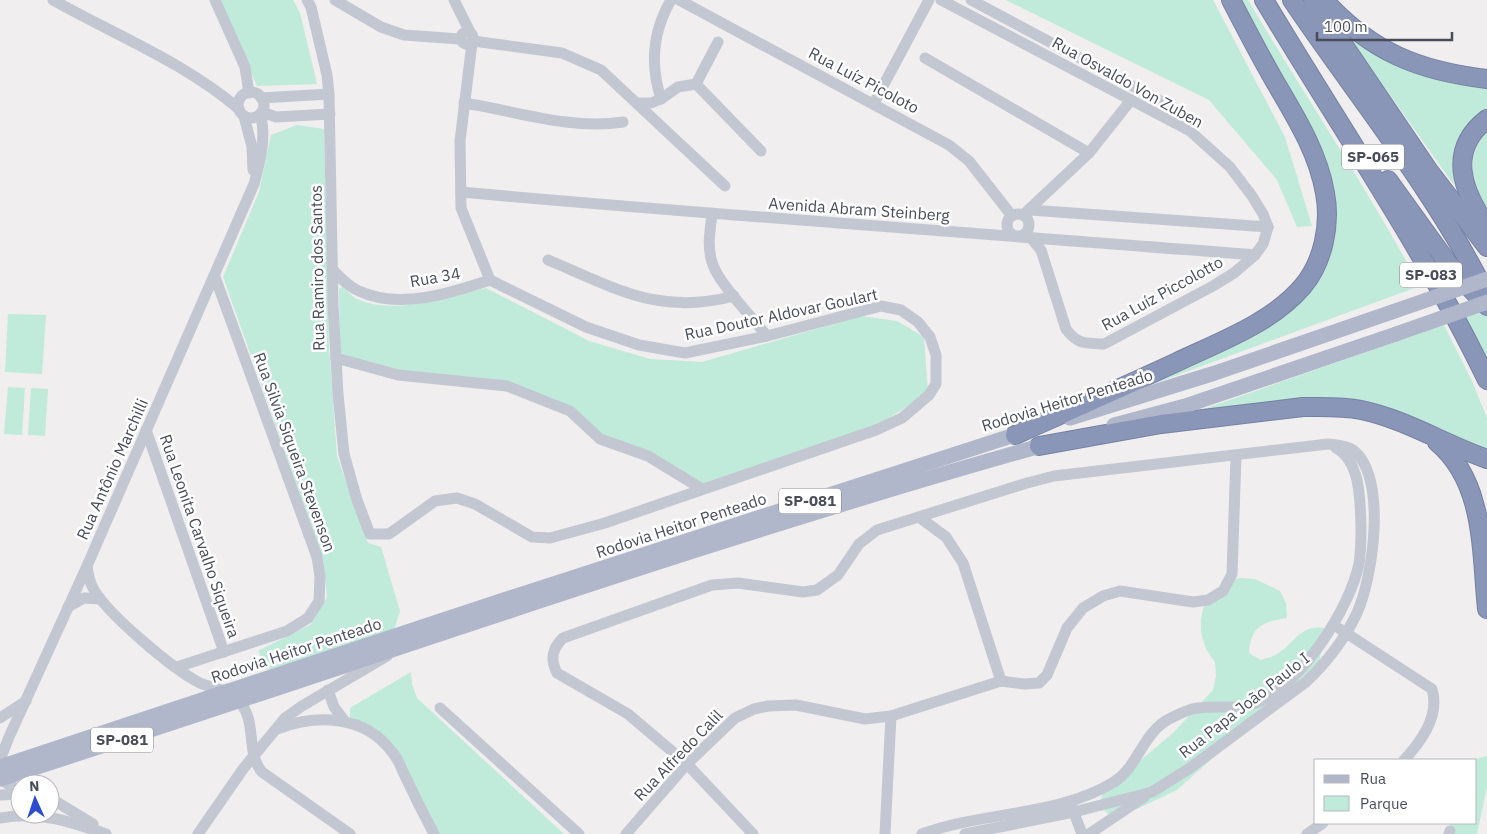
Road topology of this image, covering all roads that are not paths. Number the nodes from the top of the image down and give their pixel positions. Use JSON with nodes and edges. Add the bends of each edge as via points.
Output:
{"nodes":[{"id":1,"x":52,"y":0,"type":"edge"},
{"id":2,"x":215,"y":0,"type":"edge"},
{"id":3,"x":321,"y":0,"type":"edge"},
{"id":4,"x":335,"y":0,"type":"edge"},
{"id":5,"x":454,"y":0,"type":"edge"},
{"id":6,"x":671,"y":0,"type":"edge"},
{"id":7,"x":679,"y":0,"type":"edge"},
{"id":8,"x":929,"y":0,"type":"edge"},
{"id":9,"x":942,"y":0,"type":"edge"},
{"id":10,"x":971,"y":0,"type":"edge"},
{"id":11,"x":1231,"y":0,"type":"edge"},
{"id":12,"x":1264,"y":0,"type":"edge"},
{"id":13,"x":1269,"y":0,"type":"edge"},
{"id":14,"x":1292,"y":0,"type":"edge"},
{"id":15,"x":1313,"y":0,"type":"edge"},
{"id":16,"x":1324,"y":0,"type":"edge"},
{"id":17,"x":309,"y":4,"type":"edge"},
{"id":18,"x":467,"y":39,"type":"junction"},
{"id":19,"x":718,"y":42,"type":"dead end"},
{"id":20,"x":925,"y":58,"type":"dead end"},
{"id":21,"x":194,"y":77,"type":"junction"},
{"id":22,"x":1487,"y":79,"type":"edge"},
{"id":23,"x":696,"y":84,"type":"junction"},
{"id":24,"x":246,"y":94,"type":"junction"},
{"id":25,"x":329,"y":94,"type":"junction"},
{"id":26,"x":661,"y":99,"type":"junction"},
{"id":27,"x":1131,"y":100,"type":"junction"},
{"id":28,"x":464,"y":103,"type":"junction"},
{"id":29,"x":637,"y":103,"type":"junction"},
{"id":30,"x":874,"y":103,"type":"junction"},
{"id":31,"x":1172,"y":107,"type":"dead end"},
{"id":32,"x":261,"y":108,"type":"junction"},
{"id":33,"x":242,"y":112,"type":"junction"},
{"id":34,"x":330,"y":112,"type":"junction"},
{"id":35,"x":1487,"y":119,"type":"edge"},
{"id":36,"x":623,"y":122,"type":"dead end"},
{"id":37,"x":761,"y":151,"type":"dead end"},
{"id":38,"x":1089,"y":152,"type":"junction"},
{"id":39,"x":254,"y":184,"type":"junction"},
{"id":40,"x":725,"y":186,"type":"dead end"},
{"id":41,"x":461,"y":192,"type":"junction"},
{"id":42,"x":1021,"y":214,"type":"junction"},
{"id":43,"x":712,"y":215,"type":"junction"},
{"id":44,"x":1487,"y":226,"type":"edge"},
{"id":45,"x":1268,"y":227,"type":"junction"},
{"id":46,"x":1024,"y":237,"type":"junction"},
{"id":47,"x":1487,"y":247,"type":"edge"},
{"id":48,"x":1255,"y":255,"type":"junction"},
{"id":49,"x":548,"y":260,"type":"dead end"},
{"id":50,"x":333,"y":270,"type":"junction"},
{"id":51,"x":216,"y":277,"type":"junction"},
{"id":52,"x":1487,"y":279,"type":"edge"},
{"id":53,"x":490,"y":280,"type":"junction"},
{"id":54,"x":734,"y":296,"type":"junction"},
{"id":55,"x":1487,"y":297,"type":"edge"},
{"id":56,"x":1487,"y":302,"type":"edge"},
{"id":57,"x":1487,"y":306,"type":"edge"},
{"id":58,"x":767,"y":336,"type":"junction"},
{"id":59,"x":336,"y":358,"type":"junction"},
{"id":60,"x":1487,"y":380,"type":"edge"},
{"id":61,"x":146,"y":430,"type":"junction"},
{"id":62,"x":1424,"y":432,"type":"junction"},
{"id":63,"x":1014,"y":435,"type":"junction"},
{"id":64,"x":1328,"y":444,"type":"junction"},
{"id":65,"x":1039,"y":446,"type":"junction"},
{"id":66,"x":1236,"y":456,"type":"junction"},
{"id":67,"x":1482,"y":457,"type":"edge"},
{"id":68,"x":702,"y":489,"type":"junction"},
{"id":69,"x":919,"y":517,"type":"junction"},
{"id":70,"x":370,"y":534,"type":"joint"},
{"id":71,"x":87,"y":566,"type":"junction"},
{"id":72,"x":100,"y":599,"type":"junction"},
{"id":73,"x":68,"y":607,"type":"junction"},
{"id":74,"x":1487,"y":609,"type":"edge"},
{"id":75,"x":1332,"y":625,"type":"junction"},
{"id":76,"x":1346,"y":633,"type":"junction"},
{"id":77,"x":404,"y":646,"type":"junction"},
{"id":78,"x":224,"y":652,"type":"junction"},
{"id":79,"x":177,"y":667,"type":"junction"},
{"id":80,"x":1001,"y":681,"type":"junction"},
{"id":81,"x":328,"y":690,"type":"junction"},
{"id":82,"x":228,"y":692,"type":"junction"},
{"id":83,"x":26,"y":701,"type":"junction"},
{"id":84,"x":240,"y":702,"type":"junction"},
{"id":85,"x":440,"y":708,"type":"dead end"},
{"id":86,"x":891,"y":716,"type":"junction"},
{"id":87,"x":0,"y":718,"type":"edge"},
{"id":88,"x":344,"y":720,"type":"junction"},
{"id":89,"x":275,"y":729,"type":"junction"},
{"id":90,"x":5,"y":736,"type":"edge"},
{"id":91,"x":254,"y":757,"type":"junction"},
{"id":92,"x":1405,"y":759,"type":"edge"},
{"id":93,"x":688,"y":764,"type":"junction"},
{"id":94,"x":1,"y":772,"type":"edge"},
{"id":95,"x":10,"y":787,"type":"edge"},
{"id":96,"x":1152,"y":792,"type":"junction"},
{"id":97,"x":1072,"y":806,"type":"junction"},
{"id":98,"x":60,"y":812,"type":"edge"},
{"id":99,"x":60,"y":816,"type":"edge"},
{"id":100,"x":1322,"y":824,"type":"edge"},
{"id":101,"x":107,"y":834,"type":"edge"},
{"id":102,"x":198,"y":834,"type":"edge"},
{"id":103,"x":350,"y":834,"type":"edge"},
{"id":104,"x":434,"y":834,"type":"edge"},
{"id":105,"x":579,"y":834,"type":"edge"},
{"id":106,"x":626,"y":834,"type":"edge"},
{"id":107,"x":753,"y":834,"type":"edge"},
{"id":108,"x":885,"y":834,"type":"edge"},
{"id":109,"x":922,"y":834,"type":"edge"},
{"id":110,"x":965,"y":834,"type":"edge"},
{"id":111,"x":1082,"y":834,"type":"edge"},
{"id":112,"x":1089,"y":834,"type":"edge"},
{"id":113,"x":1307,"y":834,"type":"edge"}],
"edges":[{"from":1,"to":21,"type":"street"},
{"from":2,"to":24,"type":"street","via":[[245,67]]},
{"from":3,"to":17,"type":"street"},
{"from":4,"to":18,"type":"street","via":[[381,27],[404,35]]},
{"from":5,"to":18,"type":"street"},
{"from":6,"to":26,"type":"street","via":[[656,39],[653,67]]},
{"from":7,"to":30,"type":"street","name":"Rua Luíz Picoloto"},
{"from":8,"to":30,"type":"street"},
{"from":9,"to":27,"type":"street","name":"Rua Osvaldo Von Zuben"},
{"from":10,"to":31,"type":"street","name":"Rua Osvaldo Von Zuben"},
{"from":11,"to":63,"type":"highway","via":[[1297,119],[1320,173],[1326,223],[1313,271],[1290,300],[1250,326]]},
{"from":12,"to":60,"type":"highway","number":"SP-083","via":[[1371,172],[1458,321]]},
{"from":13,"to":57,"type":"highway","number":"SP-065","via":[[1414,217],[1452,269]]},
{"from":14,"to":55,"type":"highway","number":"SP-083","via":[[1390,140],[1462,250]]},
{"from":15,"to":47,"type":"highway","number":"SP-065","via":[[1430,171]]},
{"from":16,"to":22,"type":"highway","via":[[1361,35],[1383,50],[1430,68]]},
{"from":17,"to":25,"type":"street","name":"Rua Ramiro dos Santos"},
{"from":18,"to":28,"type":"street"},
{"from":18,"to":29,"type":"street","via":[[562,53],[601,70]]},
{"from":19,"to":23,"type":"street"},
{"from":20,"to":38,"type":"street"},
{"from":21,"to":24,"type":"street","via":[[231,94]]},
{"from":21,"to":33,"type":"street"},
{"from":23,"to":26,"type":"street","via":[[678,87]]},
{"from":23,"to":37,"type":"street"},
{"from":24,"to":32,"type":"street"},
{"from":24,"to":33,"type":"street","via":[[239,102]]},
{"from":25,"to":32,"type":"street"},
{"from":25,"to":34,"type":"street","name":"Rua Ramiro dos Santos"},
{"from":26,"to":29,"type":"street"},
{"from":27,"to":38,"type":"street"},
{"from":27,"to":45,"type":"street","name":"Rua Osvaldo Von Zuben","via":[[1190,131],[1230,167],[1252,196]]},
{"from":28,"to":36,"type":"street","via":[[507,110],[540,120],[602,125]]},
{"from":28,"to":41,"type":"street","via":[[460,141]]},
{"from":29,"to":40,"type":"street"},
{"from":30,"to":42,"type":"street","name":"Rua Luíz Picoloto","via":[[949,145]]},
{"from":32,"to":33,"type":"street","via":[[250,118]]},
{"from":32,"to":34,"type":"street","via":[[276,117]]},
{"from":32,"to":39,"type":"street","name":"Rua Antônio Marchilli","via":[[262,144]]},
{"from":33,"to":39,"type":"street","name":"Rua Antônio Marchilli","via":[[252,146]]},
{"from":34,"to":50,"type":"street","name":"Rua Ramiro dos Santos"},
{"from":35,"to":44,"type":"highway","via":[[1470,136],[1462,163],[1466,192]]},
{"from":38,"to":42,"type":"street"},
{"from":39,"to":51,"type":"street","name":"Rua Antônio Marchilli"},
{"from":41,"to":43,"type":"street","name":"Avenida Abram Steinberg"},
{"from":41,"to":53,"type":"street","via":[[461,208]]},
{"from":42,"to":45,"type":"street"},
{"from":42,"to":46,"type":"street","name":"Rua Luíz Piccolotto","via":[[1007,225],[1008,231]]},
{"from":43,"to":46,"type":"street","name":"Avenida Abram Steinberg"},
{"from":43,"to":54,"type":"street","via":[[708,244],[712,263]]},
{"from":45,"to":48,"type":"street","via":[[1263,244]]},
{"from":46,"to":48,"type":"street","name":"Avenida Abram Steinberg"},
{"from":46,"to":48,"type":"street","name":"Rua Luíz Piccolotto","via":[[1041,250],[1066,329],[1074,340],[1086,344],[1104,344],[1213,286]]},
{"from":49,"to":54,"type":"street","via":[[644,299],[676,304],[708,303]]},
{"from":50,"to":53,"type":"street","name":"Rua 34","via":[[360,292],[386,299],[418,299]]},
{"from":50,"to":59,"type":"street","name":"Rua Ramiro dos Santos"},
{"from":51,"to":61,"type":"street","name":"Rua Antônio Marchilli"},
{"from":51,"to":78,"type":"street","name":"Rua Silvia Siqueira Stevenson","via":[[317,557],[320,577],[319,601],[308,618],[288,631]]},
{"from":52,"to":63,"type":"main road","name":"Rodovia Heitor Penteado","number":"SP-081","bridge":true,"via":[[1214,372]]},
{"from":53,"to":58,"type":"street","name":"Rua Doutor Aldovar Goulart","via":[[586,327],[639,345],[685,353]]},
{"from":54,"to":58,"type":"street"},
{"from":56,"to":65,"type":"main road","name":"Rodovia Heitor Penteado","number":"SP-081","bridge":true,"via":[[1185,406]]},
{"from":58,"to":68,"type":"street","name":"Rua Doutor Aldovar Goulart","via":[[881,306],[901,310],[930,336],[936,355],[936,384],[929,395],[902,418],[876,430]]},
{"from":59,"to":68,"type":"street","via":[[398,375],[507,386],[570,411],[600,439],[648,456]]},
{"from":59,"to":70,"type":"street","name":"Rua Ramiro dos Santos","via":[[344,454]]},
{"from":61,"to":71,"type":"street","name":"Rua Antônio Marchilli"},
{"from":61,"to":78,"type":"street","name":"Rua Leonita Carvalho Siqueira"},
{"from":62,"to":65,"type":"highway","via":[[1362,410],[1303,407],[1161,424]]},
{"from":62,"to":67,"type":"highway"},
{"from":62,"to":74,"type":"highway","via":[[1448,452],[1469,485],[1477,516]]},
{"from":63,"to":82,"type":"main road","name":"Rodovia Heitor Penteado","number":"SP-081"},
{"from":64,"to":66,"type":"street"},
{"from":64,"to":75,"type":"street","name":"Rua Papa João Paulo I","via":[[1346,454],[1353,466],[1361,523],[1358,565],[1350,590]]},
{"from":64,"to":76,"type":"street","name":"Rua Papa João Paulo I","via":[[1353,450],[1362,460],[1368,470],[1375,517],[1365,588],[1357,614]]},
{"from":65,"to":77,"type":"main road","name":"Rodovia Heitor Penteado","number":"SP-081","via":[[765,528]]},
{"from":66,"to":69,"type":"street","via":[[1054,476]]},
{"from":66,"to":80,"type":"street","name":"Rua Alfredo Calil","via":[[1232,574],[1222,591],[1208,600],[1192,602],[1120,591],[1103,596],[1083,608],[1067,628],[1047,675],[1039,683]]},
{"from":68,"to":70,"type":"street","name":"Rua Doutor Aldovar Goulart","via":[[605,523],[550,538],[532,537],[474,504],[457,498],[435,501],[389,534]]},
{"from":69,"to":80,"type":"street","via":[[946,537],[963,563]]},
{"from":69,"to":93,"type":"street","via":[[877,530],[859,544],[838,575],[817,590],[802,592],[738,583],[712,586],[562,638],[554,646],[553,666],[557,674],[628,714]]},
{"from":71,"to":72,"type":"street","via":[[90,581]]},
{"from":71,"to":73,"type":"street","name":"Rua Antônio Marchilli"},
{"from":72,"to":73,"type":"street","via":[[84,598]]},
{"from":72,"to":79,"type":"street","via":[[123,623]]},
{"from":73,"to":83,"type":"street","name":"Rua Antônio Marchilli"},
{"from":75,"to":76,"type":"street"},
{"from":75,"to":97,"type":"street","name":"Rua Papa João Paulo I","via":[[1309,659],[1276,691],[1258,702],[1232,708],[1192,709],[1169,718],[1149,736],[1131,767]]},
{"from":76,"to":92,"type":"street","via":[[1432,689],[1436,702],[1426,729]]},
{"from":76,"to":96,"type":"street","name":"Rua Papa João Paulo I","via":[[1321,668],[1306,682],[1190,768]]},
{"from":77,"to":81,"type":"street"},
{"from":77,"to":84,"type":"main road","name":"Rodovia Heitor Penteado","number":"SP-081"},
{"from":78,"to":79,"type":"street","name":"Rua Silvia Siqueira Stevenson"},
{"from":79,"to":82,"type":"street","via":[[211,687]]},
{"from":80,"to":86,"type":"street","name":"Rua Alfredo Calil"},
{"from":81,"to":88,"type":"street","via":[[334,707]]},
{"from":81,"to":89,"type":"street","via":[[302,706]]},
{"from":82,"to":84,"type":"street"},
{"from":82,"to":94,"type":"main road","name":"Rodovia Heitor Penteado","number":"SP-081"},
{"from":83,"to":87,"type":"street"},
{"from":83,"to":90,"type":"street","name":"Rua Antônio Marchilli"},
{"from":84,"to":91,"type":"street","via":[[250,725]]},
{"from":84,"to":94,"type":"main road","name":"Rodovia Heitor Penteado","number":"SP-081"},
{"from":85,"to":105,"type":"street"},
{"from":86,"to":93,"type":"street","name":"Rua Alfredo Calil","via":[[865,719],[796,705],[754,709],[735,718]]},
{"from":86,"to":108,"type":"street"},
{"from":88,"to":89,"type":"street","via":[[309,721]]},
{"from":88,"to":104,"type":"street","via":[[364,728],[392,752]]},
{"from":89,"to":91,"type":"street"},
{"from":90,"to":94,"type":"street","name":"Rua Antônio Marchilli"},
{"from":91,"to":102,"type":"street"},
{"from":91,"to":103,"type":"street","via":[[262,772]]},
{"from":93,"to":106,"type":"street","name":"Rua Alfredo Calil"},
{"from":93,"to":107,"type":"street"},
{"from":94,"to":95,"type":"street"},
{"from":96,"to":97,"type":"street","name":"Rua Papa João Paulo I"},
{"from":96,"to":112,"type":"street"},
{"from":97,"to":109,"type":"street","name":"Rua Papa João Paulo I","via":[[947,824]]},
{"from":97,"to":110,"type":"street","name":"Rua Papa João Paulo I"},
{"from":97,"to":111,"type":"street"},
{"from":98,"to":101,"type":"street"},
{"from":99,"to":101,"type":"street"},
{"from":100,"to":113,"type":"street"}]}
